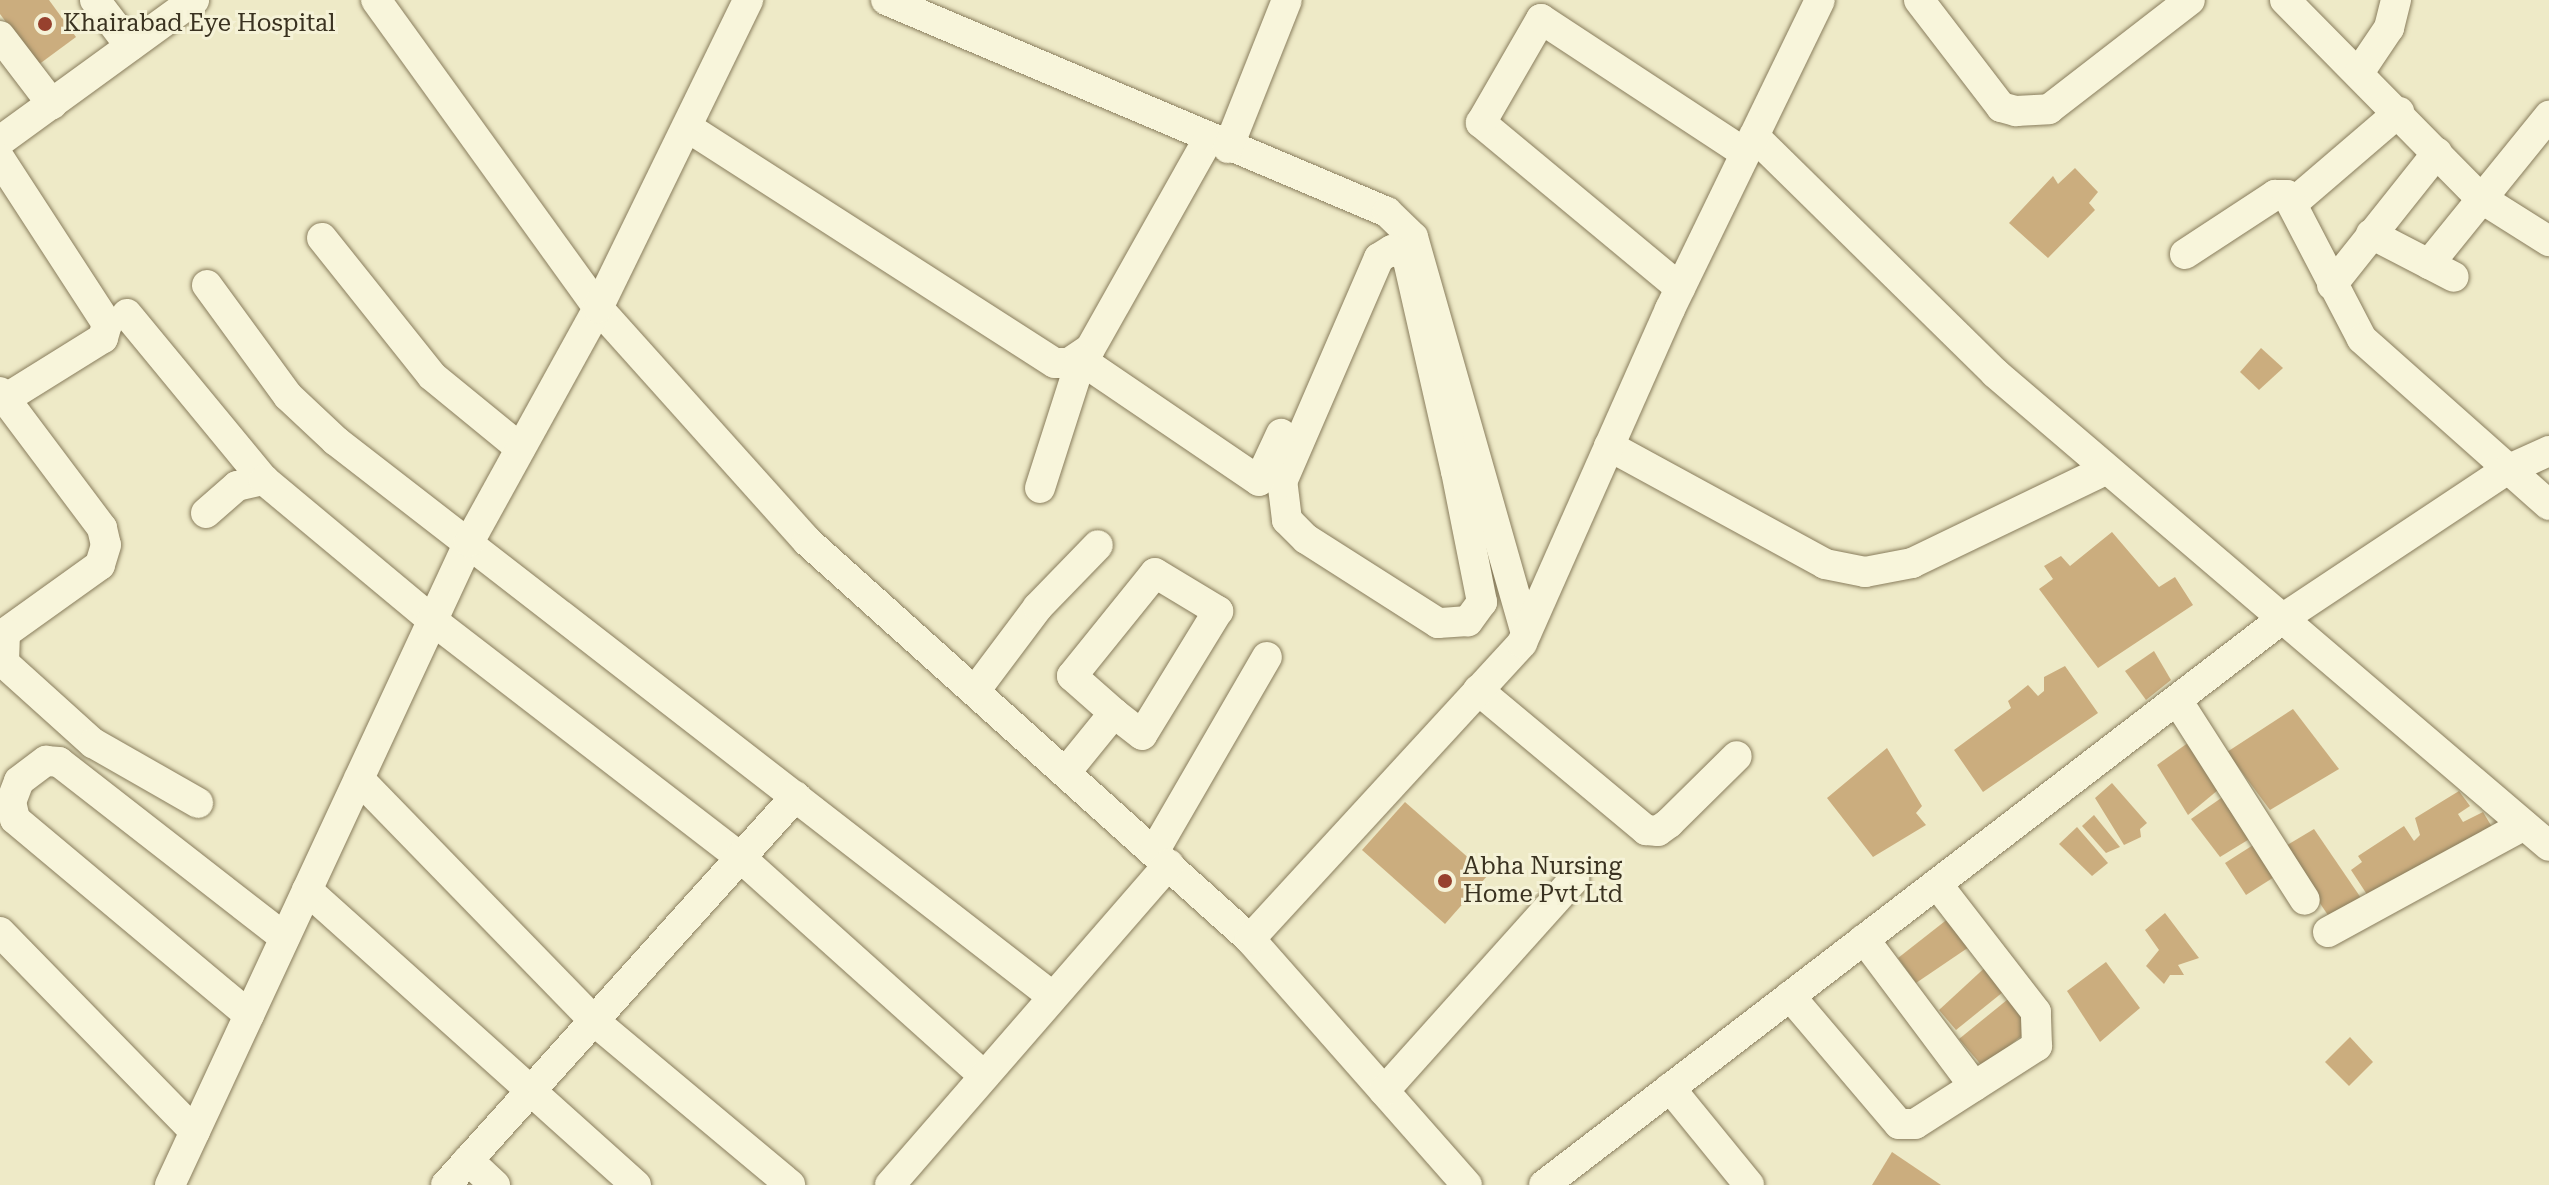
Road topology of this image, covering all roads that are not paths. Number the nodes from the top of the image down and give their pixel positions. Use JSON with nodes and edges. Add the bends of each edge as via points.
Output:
{"nodes":[{"id":1,"x":95,"y":0,"type":"edge"},
{"id":2,"x":194,"y":0,"type":"edge"},
{"id":3,"x":376,"y":0,"type":"edge"},
{"id":4,"x":748,"y":0,"type":"edge"},
{"id":5,"x":886,"y":0,"type":"edge"},
{"id":6,"x":1287,"y":0,"type":"edge"},
{"id":7,"x":1820,"y":0,"type":"edge"},
{"id":8,"x":1919,"y":0,"type":"edge"},
{"id":9,"x":2190,"y":0,"type":"edge"},
{"id":10,"x":2285,"y":0,"type":"edge"},
{"id":11,"x":2396,"y":0,"type":"edge"},
{"id":12,"x":0,"y":36,"type":"edge"},
{"id":13,"x":130,"y":46,"type":"junction"},
{"id":14,"x":2360,"y":71,"type":"junction"},
{"id":15,"x":52,"y":104,"type":"junction"},
{"id":16,"x":2399,"y":112,"type":"junction"},
{"id":17,"x":2549,"y":116,"type":"edge"},
{"id":18,"x":687,"y":127,"type":"junction"},
{"id":19,"x":0,"y":141,"type":"edge"},
{"id":20,"x":1218,"y":144,"type":"junction"},
{"id":21,"x":1749,"y":144,"type":"junction"},
{"id":22,"x":2437,"y":153,"type":"junction"},
{"id":23,"x":0,"y":159,"type":"edge"},
{"id":24,"x":2479,"y":197,"type":"junction"},
{"id":25,"x":2293,"y":203,"type":"junction"},
{"id":26,"x":1387,"y":212,"type":"junction"},
{"id":27,"x":2371,"y":234,"type":"junction"},
{"id":28,"x":322,"y":238,"type":"dead end"},
{"id":29,"x":2549,"y":241,"type":"edge"},
{"id":30,"x":2185,"y":254,"type":"dead end"},
{"id":31,"x":207,"y":285,"type":"dead end"},
{"id":32,"x":2332,"y":285,"type":"junction"},
{"id":33,"x":1680,"y":288,"type":"junction"},
{"id":34,"x":598,"y":308,"type":"junction"},
{"id":35,"x":127,"y":314,"type":"dead end"},
{"id":36,"x":1081,"y":360,"type":"junction"},
{"id":37,"x":2,"y":395,"type":"edge"},
{"id":38,"x":1456,"y":423,"type":"junction"},
{"id":39,"x":1609,"y":446,"type":"junction"},
{"id":40,"x":520,"y":448,"type":"junction"},
{"id":41,"x":2549,"y":451,"type":"edge"},
{"id":42,"x":2107,"y":469,"type":"junction"},
{"id":43,"x":2505,"y":471,"type":"junction"},
{"id":44,"x":264,"y":480,"type":"junction"},
{"id":45,"x":1040,"y":488,"type":"dead end"},
{"id":46,"x":2549,"y":505,"type":"edge"},
{"id":47,"x":206,"y":513,"type":"dead end"},
{"id":48,"x":469,"y":542,"type":"junction"},
{"id":49,"x":1098,"y":545,"type":"dead end"},
{"id":50,"x":2282,"y":619,"type":"junction"},
{"id":51,"x":432,"y":620,"type":"junction"},
{"id":52,"x":1526,"y":633,"type":"junction"},
{"id":53,"x":2,"y":634,"type":"edge"},
{"id":54,"x":1267,"y":657,"type":"dead end"},
{"id":55,"x":1478,"y":690,"type":"junction"},
{"id":56,"x":975,"y":691,"type":"junction"},
{"id":57,"x":2177,"y":700,"type":"junction"},
{"id":58,"x":1114,"y":713,"type":"junction"},
{"id":59,"x":1737,"y":756,"type":"dead end"},
{"id":60,"x":1066,"y":772,"type":"junction"},
{"id":61,"x":359,"y":779,"type":"junction"},
{"id":62,"x":796,"y":796,"type":"junction"},
{"id":63,"x":198,"y":803,"type":"dead end"},
{"id":64,"x":2524,"y":825,"type":"junction"},
{"id":65,"x":2549,"y":846,"type":"edge"},
{"id":66,"x":740,"y":857,"type":"junction"},
{"id":67,"x":1162,"y":857,"type":"junction"},
{"id":68,"x":1574,"y":879,"type":"dead end"},
{"id":69,"x":1937,"y":884,"type":"junction"},
{"id":70,"x":307,"y":890,"type":"junction"},
{"id":71,"x":2305,"y":900,"type":"dead end"},
{"id":72,"x":0,"y":932,"type":"edge"},
{"id":73,"x":2328,"y":932,"type":"dead end"},
{"id":74,"x":285,"y":938,"type":"junction"},
{"id":75,"x":1250,"y":939,"type":"junction"},
{"id":76,"x":1864,"y":939,"type":"junction"},
{"id":77,"x":1052,"y":996,"type":"junction"},
{"id":78,"x":1790,"y":996,"type":"junction"},
{"id":79,"x":249,"y":1015,"type":"junction"},
{"id":80,"x":593,"y":1020,"type":"junction"},
{"id":81,"x":983,"y":1075,"type":"junction"},
{"id":82,"x":1974,"y":1086,"type":"junction"},
{"id":83,"x":1670,"y":1088,"type":"junction"},
{"id":84,"x":529,"y":1089,"type":"junction"},
{"id":85,"x":1384,"y":1091,"type":"junction"},
{"id":86,"x":195,"y":1132,"type":"junction"},
{"id":87,"x":468,"y":1160,"type":"junction"},
{"id":88,"x":170,"y":1185,"type":"edge"},
{"id":89,"x":446,"y":1185,"type":"edge"},
{"id":90,"x":495,"y":1185,"type":"edge"},
{"id":91,"x":636,"y":1185,"type":"edge"},
{"id":92,"x":790,"y":1185,"type":"edge"},
{"id":93,"x":890,"y":1185,"type":"edge"},
{"id":94,"x":1467,"y":1185,"type":"edge"},
{"id":95,"x":1544,"y":1185,"type":"edge"},
{"id":96,"x":1749,"y":1185,"type":"edge"}],
"edges":[{"from":1,"to":13,"type":"street"},
{"from":2,"to":13,"type":"street"},
{"from":3,"to":34,"type":"street"},
{"from":4,"to":18,"type":"street"},
{"from":5,"to":20,"type":"street"},
{"from":6,"to":20,"type":"street"},
{"from":7,"to":21,"type":"street"},
{"from":8,"to":9,"type":"street","via":[[2001,107],[2016,111],[2049,109]]},
{"from":10,"to":14,"type":"street"},
{"from":11,"to":14,"type":"street","via":[[2389,28]]},
{"from":12,"to":15,"type":"street"},
{"from":13,"to":15,"type":"street"},
{"from":14,"to":16,"type":"street"},
{"from":15,"to":19,"type":"street"},
{"from":16,"to":22,"type":"street"},
{"from":16,"to":25,"type":"street"},
{"from":17,"to":24,"type":"street"},
{"from":18,"to":34,"type":"street"},
{"from":18,"to":36,"type":"street","via":[[1055,363]]},
{"from":20,"to":26,"type":"street"},
{"from":20,"to":36,"type":"street"},
{"from":21,"to":33,"type":"street"},
{"from":21,"to":33,"type":"street","via":[[1541,19],[1481,123]]},
{"from":21,"to":42,"type":"street","via":[[1995,373]]},
{"from":22,"to":24,"type":"street"},
{"from":22,"to":27,"type":"street"},
{"from":23,"to":37,"type":"street","via":[[107,324],[103,338]]},
{"from":24,"to":27,"type":"street","via":[[2442,271]]},
{"from":24,"to":29,"type":"street"},
{"from":25,"to":30,"type":"street","via":[[2287,195],[2275,195]]},
{"from":25,"to":32,"type":"street"},
{"from":26,"to":36,"type":"street","via":[[1259,481]]},
{"from":26,"to":38,"type":"street","via":[[1420,250]]},
{"from":27,"to":32,"type":"street"},
{"from":28,"to":40,"type":"street","via":[[432,376]]},
{"from":31,"to":48,"type":"street","via":[[288,396],[336,441]]},
{"from":32,"to":43,"type":"street","via":[[2347,317],[2381,361],[2418,387]]},
{"from":33,"to":39,"type":"street"},
{"from":34,"to":40,"type":"street"},
{"from":34,"to":56,"type":"street","via":[[807,541]]},
{"from":35,"to":44,"type":"street"},
{"from":36,"to":45,"type":"street"},
{"from":37,"to":53,"type":"street","via":[[102,528],[106,545],[100,565]]},
{"from":38,"to":38,"type":"street","via":[[1482,602],[1468,621],[1438,623],[1306,539],[1287,520],[1282,482],[1379,258],[1392,250],[1407,256]]},
{"from":38,"to":52,"type":"street"},
{"from":39,"to":42,"type":"street","via":[[1825,564],[1865,572],[1912,563]]},
{"from":39,"to":52,"type":"street"},
{"from":40,"to":48,"type":"street"},
{"from":41,"to":43,"type":"street"},
{"from":42,"to":50,"type":"street"},
{"from":43,"to":46,"type":"street"},
{"from":43,"to":50,"type":"street"},
{"from":44,"to":47,"type":"street","via":[[237,486]]},
{"from":44,"to":51,"type":"street"},
{"from":48,"to":51,"type":"street"},
{"from":48,"to":62,"type":"street"},
{"from":49,"to":56,"type":"street","via":[[1038,607]]},
{"from":50,"to":57,"type":"street"},
{"from":50,"to":64,"type":"street"},
{"from":51,"to":61,"type":"street"},
{"from":51,"to":66,"type":"street"},
{"from":52,"to":55,"type":"street"},
{"from":53,"to":63,"type":"street","via":[[4,663],[49,708],[93,743]]},
{"from":54,"to":67,"type":"street"},
{"from":55,"to":59,"type":"street","via":[[1646,830],[1658,831],[1669,823]]},
{"from":55,"to":75,"type":"street"},
{"from":56,"to":60,"type":"street"},
{"from":57,"to":69,"type":"street"},
{"from":57,"to":71,"type":"street"},
{"from":58,"to":58,"type":"street","via":[[1142,735],[1218,611],[1155,573],[1072,676]]},
{"from":58,"to":60,"type":"street"},
{"from":60,"to":67,"type":"street"},
{"from":61,"to":70,"type":"street"},
{"from":61,"to":80,"type":"street"},
{"from":62,"to":66,"type":"street"},
{"from":62,"to":77,"type":"street"},
{"from":64,"to":65,"type":"street"},
{"from":64,"to":73,"type":"street"},
{"from":66,"to":80,"type":"street"},
{"from":66,"to":81,"type":"street"},
{"from":67,"to":75,"type":"street"},
{"from":67,"to":77,"type":"street"},
{"from":68,"to":85,"type":"street"},
{"from":69,"to":76,"type":"street"},
{"from":69,"to":82,"type":"street","via":[[2036,1012],[2040,1025],[2037,1046]]},
{"from":70,"to":74,"type":"street"},
{"from":70,"to":84,"type":"street"},
{"from":72,"to":86,"type":"street"},
{"from":74,"to":79,"type":"street"},
{"from":74,"to":79,"type":"street","via":[[59,762],[46,761],[19,781],[11,802],[15,819]]},
{"from":75,"to":85,"type":"street"},
{"from":76,"to":78,"type":"street"},
{"from":76,"to":82,"type":"street"},
{"from":77,"to":81,"type":"street"},
{"from":78,"to":82,"type":"street","via":[[1899,1124],[1915,1124]]},
{"from":78,"to":83,"type":"street"},
{"from":79,"to":86,"type":"street"},
{"from":80,"to":84,"type":"street"},
{"from":80,"to":92,"type":"street"},
{"from":81,"to":93,"type":"street"},
{"from":83,"to":95,"type":"street"},
{"from":83,"to":96,"type":"street"},
{"from":84,"to":87,"type":"street"},
{"from":84,"to":91,"type":"street"},
{"from":85,"to":94,"type":"street"},
{"from":86,"to":88,"type":"street"},
{"from":87,"to":89,"type":"street"},
{"from":87,"to":90,"type":"street"}]}
